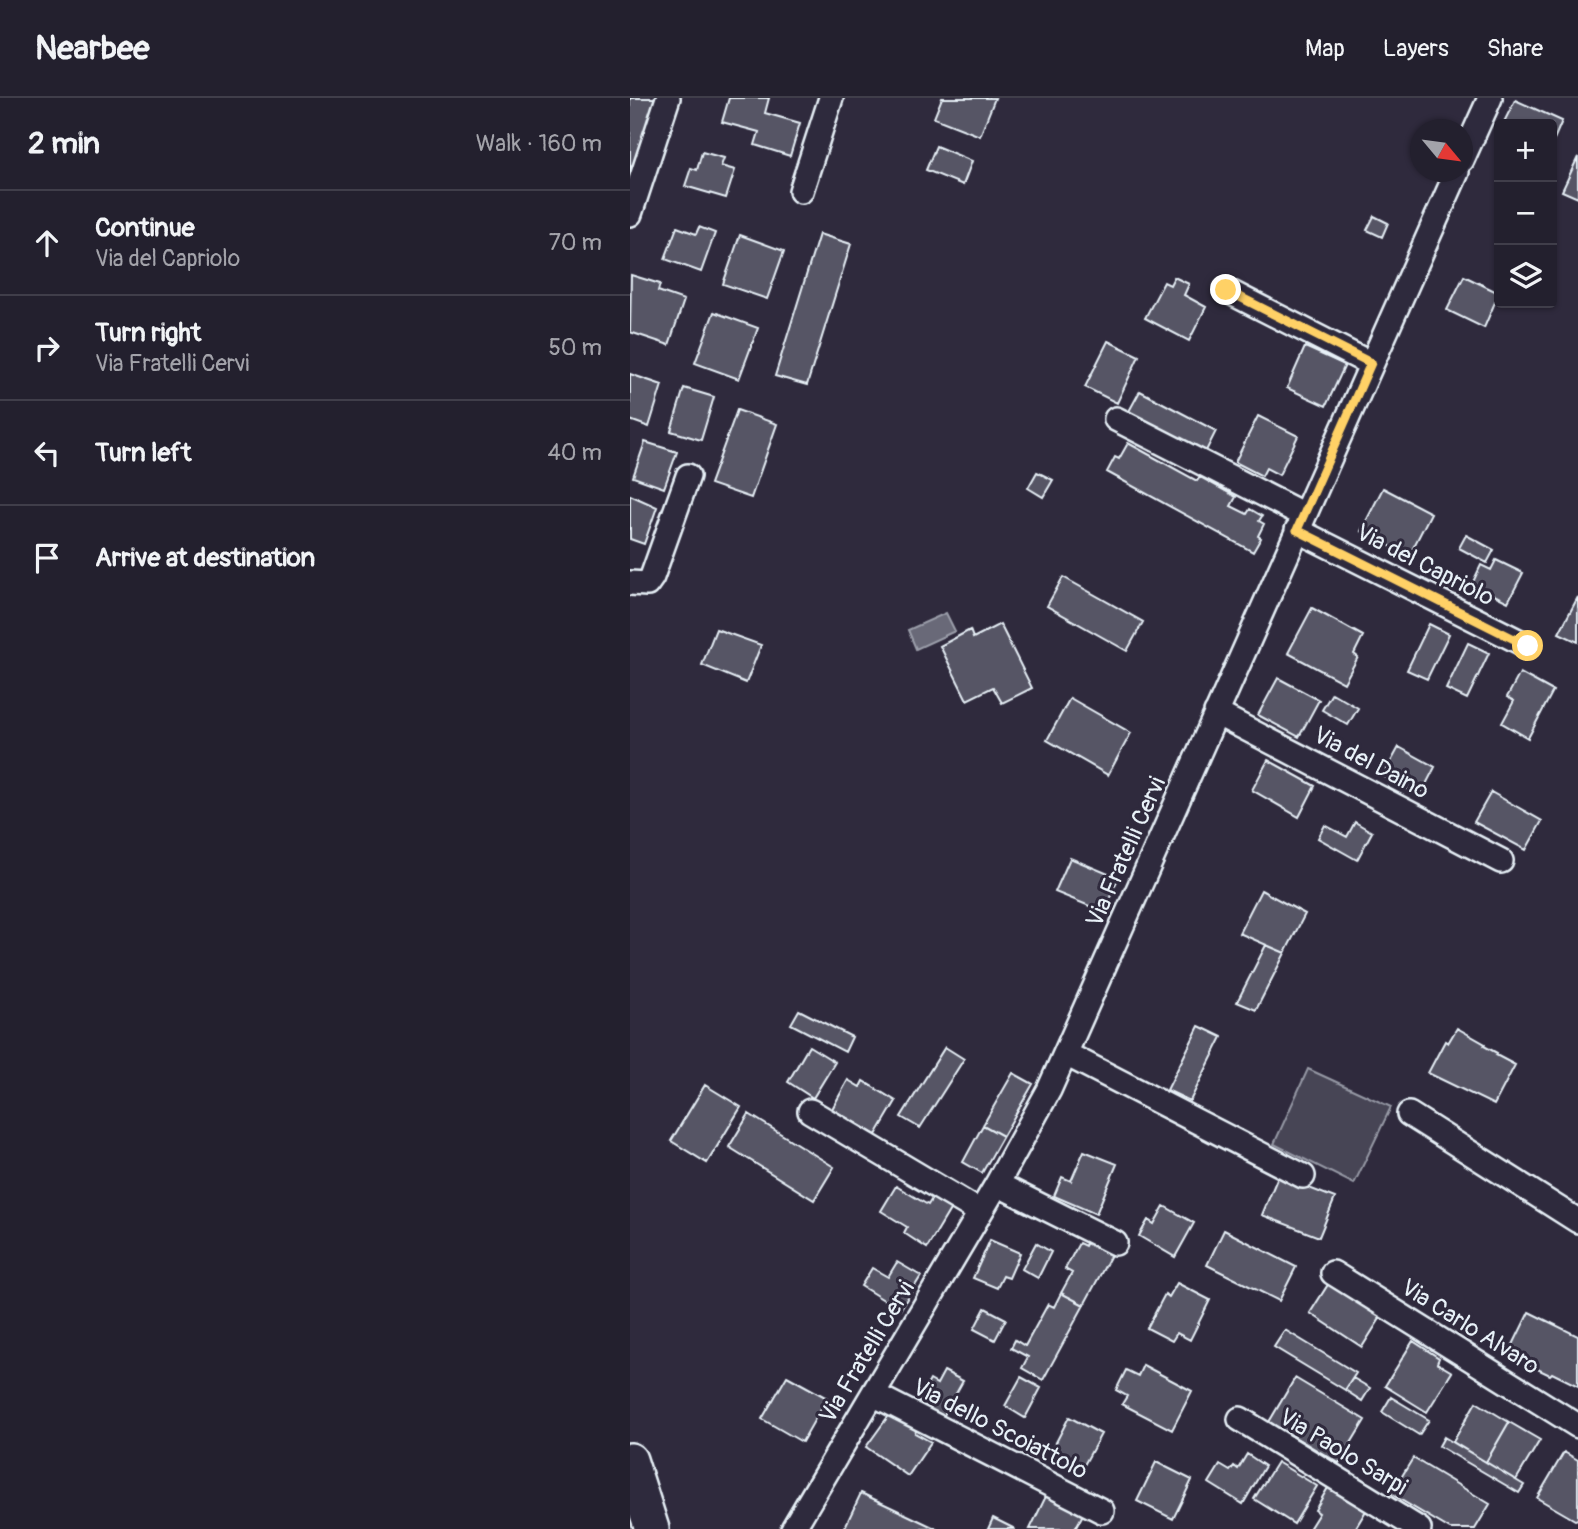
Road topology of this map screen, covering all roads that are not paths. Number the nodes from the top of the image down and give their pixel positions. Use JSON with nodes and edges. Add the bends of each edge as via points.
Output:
{"nodes":[{"id":1,"x":668,"y":98,"type":"edge"},
{"id":2,"x":831,"y":98,"type":"edge"},
{"id":3,"x":1490,"y":98,"type":"edge"},
{"id":4,"x":1473,"y":136,"type":"edge"},
{"id":5,"x":1452,"y":182,"type":"edge"},
{"id":6,"x":801,"y":191,"type":"dead end"},
{"id":7,"x":630,"y":214,"type":"edge"},
{"id":8,"x":1226,"y":290,"type":"dead end"},
{"id":9,"x":1371,"y":363,"type":"junction"},
{"id":10,"x":1116,"y":419,"type":"dead end"},
{"id":11,"x":688,"y":476,"type":"dead end"},
{"id":12,"x":1301,"y":522,"type":"junction"},
{"id":13,"x":630,"y":583,"type":"edge"},
{"id":14,"x":1528,"y":646,"type":"dead end"},
{"id":15,"x":1216,"y":712,"type":"junction"},
{"id":16,"x":1501,"y":861,"type":"dead end"},
{"id":17,"x":1066,"y":1054,"type":"junction"},
{"id":18,"x":810,"y":1111,"type":"dead end"},
{"id":19,"x":1409,"y":1114,"type":"dead end"},
{"id":20,"x":1303,"y":1176,"type":"dead end"},
{"id":21,"x":997,"y":1184,"type":"junction"},
{"id":22,"x":980,"y":1212,"type":"junction"},
{"id":23,"x":1578,"y":1221,"type":"edge"},
{"id":24,"x":1115,"y":1242,"type":"dead end"},
{"id":25,"x":1333,"y":1273,"type":"dead end"},
{"id":26,"x":873,"y":1394,"type":"junction"},
{"id":27,"x":1240,"y":1419,"type":"dead end"},
{"id":28,"x":1578,"y":1426,"type":"edge"},
{"id":29,"x":630,"y":1460,"type":"edge"},
{"id":30,"x":1102,"y":1511,"type":"dead end"},
{"id":31,"x":796,"y":1528,"type":"edge"},
{"id":32,"x":652,"y":1529,"type":"edge"},
{"id":33,"x":1419,"y":1529,"type":"edge"}],
"edges":[{"from":1,"to":7,"type":"street"},
{"from":2,"to":6,"type":"street"},
{"from":3,"to":4,"type":"street"},
{"from":5,"to":9,"type":"street","name":"Via Fratelli Cervi"},
{"from":8,"to":9,"type":"street"},
{"from":9,"to":12,"type":"street","name":"Via Fratelli Cervi"},
{"from":10,"to":12,"type":"street","name":"Via del Capriolo"},
{"from":11,"to":13,"type":"street","via":[[652,577],[647,584]]},
{"from":12,"to":14,"type":"street","name":"Via del Capriolo"},
{"from":12,"to":15,"type":"street","name":"Via Fratelli Cervi"},
{"from":15,"to":16,"type":"street","name":"Via del Daino"},
{"from":15,"to":17,"type":"street","name":"Via Fratelli Cervi"},
{"from":17,"to":20,"type":"street"},
{"from":17,"to":21,"type":"street","name":"Via Fratelli Cervi"},
{"from":18,"to":22,"type":"street"},
{"from":19,"to":23,"type":"street"},
{"from":21,"to":22,"type":"street","name":"Via Fratelli Cervi"},
{"from":21,"to":24,"type":"street"},
{"from":22,"to":26,"type":"street","name":"Via Fratelli Cervi"},
{"from":25,"to":28,"type":"street","name":"Via Carlo Alvaro"},
{"from":26,"to":30,"type":"street","name":"Via dello Scoiattolo"},
{"from":26,"to":31,"type":"street","name":"Via Fratelli Cervi"},
{"from":27,"to":33,"type":"street","name":"Via Paolo Sarpi"},
{"from":29,"to":32,"type":"street"}]}
